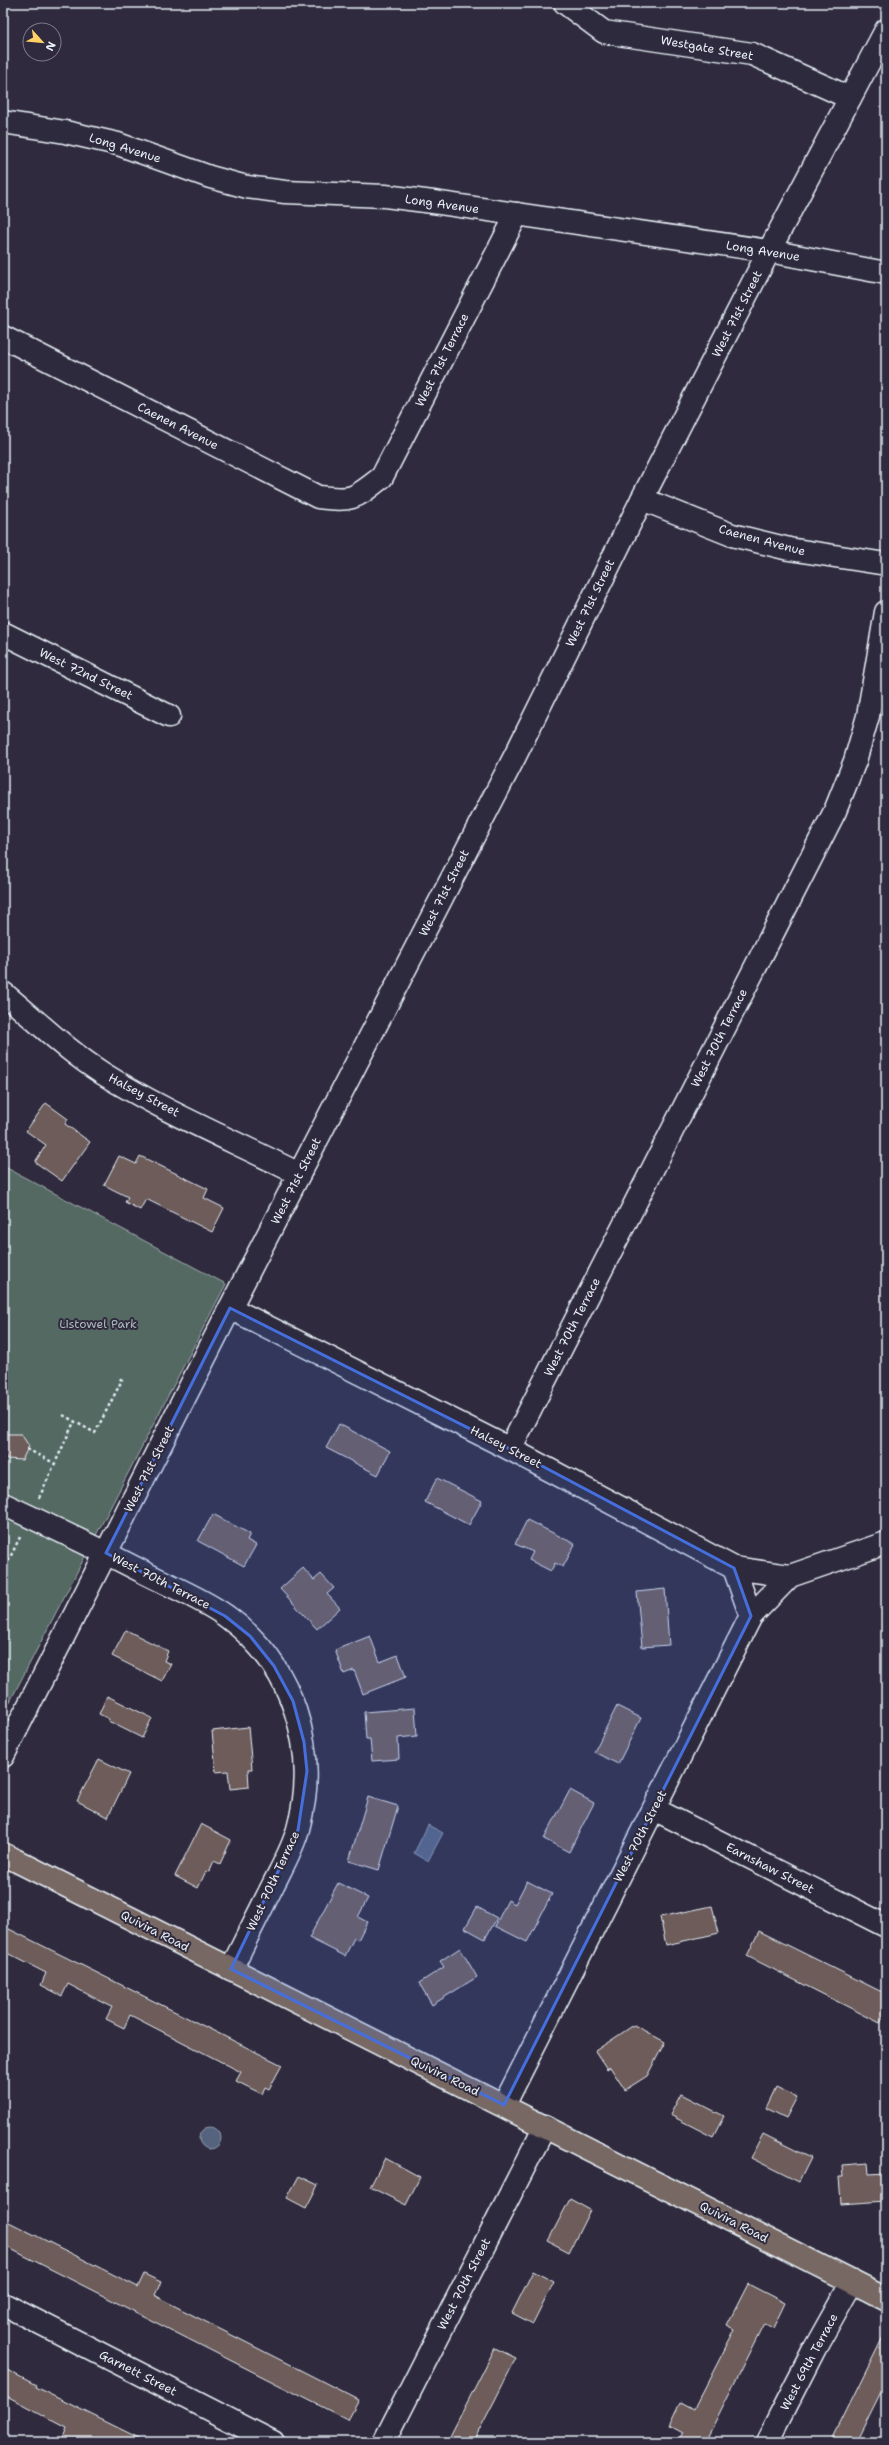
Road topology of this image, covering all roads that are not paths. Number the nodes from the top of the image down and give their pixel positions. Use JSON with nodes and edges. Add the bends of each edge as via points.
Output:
{"nodes":[{"id":1,"x":564,"y":3,"type":"edge"},
{"id":2,"x":886,"y":30,"type":"edge"},
{"id":3,"x":850,"y":98,"type":"junction"},
{"id":4,"x":3,"y":122,"type":"edge"},
{"id":5,"x":517,"y":214,"type":"junction"},
{"id":6,"x":769,"y":251,"type":"junction"},
{"id":7,"x":886,"y":273,"type":"edge"},
{"id":8,"x":3,"y":337,"type":"edge"},
{"id":9,"x":357,"y":497,"type":"joint"},
{"id":10,"x":642,"y":499,"type":"junction"},
{"id":11,"x":886,"y":564,"type":"edge"},
{"id":12,"x":886,"y":612,"type":"edge"},
{"id":13,"x":3,"y":633,"type":"edge"},
{"id":14,"x":169,"y":716,"type":"dead end"},
{"id":15,"x":3,"y":993,"type":"edge"},
{"id":16,"x":299,"y":1174,"type":"junction"},
{"id":17,"x":230,"y":1308,"type":"junction"},
{"id":18,"x":510,"y":1449,"type":"junction"},
{"id":19,"x":3,"y":1504,"type":"edge"},
{"id":20,"x":886,"y":1543,"type":"edge"},
{"id":21,"x":106,"y":1553,"type":"junction"},
{"id":22,"x":734,"y":1568,"type":"junction"},
{"id":23,"x":790,"y":1576,"type":"junction"},
{"id":24,"x":751,"y":1616,"type":"junction"},
{"id":25,"x":3,"y":1756,"type":"edge"},
{"id":26,"x":654,"y":1809,"type":"junction"},
{"id":27,"x":3,"y":1854,"type":"edge"},
{"id":28,"x":886,"y":1926,"type":"edge"},
{"id":29,"x":231,"y":1969,"type":"junction"},
{"id":30,"x":504,"y":2105,"type":"junction"},
{"id":31,"x":545,"y":2126,"type":"junction"},
{"id":32,"x":852,"y":2282,"type":"junction"},
{"id":33,"x":886,"y":2299,"type":"edge"},
{"id":34,"x":3,"y":2304,"type":"edge"},
{"id":35,"x":273,"y":2442,"type":"edge"},
{"id":36,"x":384,"y":2442,"type":"edge"},
{"id":37,"x":767,"y":2442,"type":"edge"}],
"edges":[{"from":1,"to":3,"type":"street","name":"Westgate Street","via":[[604,32],[752,54]]},
{"from":2,"to":3,"type":"street","name":"West 71st Street"},
{"from":3,"to":6,"type":"street","name":"West 71st Street"},
{"from":4,"to":5,"type":"street","name":"Long Avenue","via":[[118,144],[210,177],[247,187],[285,192],[385,196]]},
{"from":5,"to":6,"type":"street","name":"Long Avenue"},
{"from":5,"to":9,"type":"street","name":"West 71st Terrace","via":[[382,476]]},
{"from":6,"to":7,"type":"street","name":"Long Avenue"},
{"from":6,"to":10,"type":"street","name":"West 71st Street"},
{"from":8,"to":9,"type":"street","name":"Caenen Avenue","via":[[318,497]]},
{"from":10,"to":11,"type":"street","name":"Caenen Avenue","via":[[732,535],[789,549]]},
{"from":10,"to":16,"type":"street","name":"West 71st Street","via":[[512,763]]},
{"from":12,"to":18,"type":"street","name":"West 70th Terrace","via":[[868,716],[855,761],[835,811]]},
{"from":13,"to":14,"type":"street","name":"West 72nd Street"},
{"from":15,"to":16,"type":"street","name":"Halsey Street","via":[[58,1041],[130,1090]]},
{"from":16,"to":17,"type":"street","name":"West 71st Street"},
{"from":17,"to":18,"type":"street","name":"Halsey Street"},
{"from":17,"to":21,"type":"street","name":"West 71st Street"},
{"from":18,"to":22,"type":"street","name":"Halsey Street"},
{"from":19,"to":21,"type":"street","name":"West 70th Terrace"},
{"from":20,"to":23,"type":"street","name":"West 70th Street"},
{"from":21,"to":25,"type":"street","name":"West 71st Street"},
{"from":21,"to":29,"type":"street","name":"West 70th Terrace","via":[[225,1616],[250,1636],[274,1666],[293,1701],[304,1742],[307,1771],[306,1793],[298,1830]]},
{"from":22,"to":23,"type":"street","name":"West 70th Street"},
{"from":22,"to":24,"type":"street"},
{"from":23,"to":24,"type":"street","name":"West 70th Street"},
{"from":24,"to":26,"type":"street","name":"West 70th Street"},
{"from":26,"to":28,"type":"street","name":"Earnshaw Street"},
{"from":26,"to":30,"type":"street","name":"West 70th Street"},
{"from":27,"to":29,"type":"main road","name":"Quivira Road"},
{"from":29,"to":30,"type":"main road","name":"Quivira Road"},
{"from":30,"to":31,"type":"main road","name":"Quivira Road"},
{"from":31,"to":32,"type":"main road","name":"Quivira Road"},
{"from":31,"to":36,"type":"street","name":"West 70th Street"},
{"from":32,"to":33,"type":"main road","name":"Quivira Road"},
{"from":32,"to":37,"type":"street","name":"West 69th Terrace"},
{"from":34,"to":35,"type":"street","name":"Garnett Street"}]}
